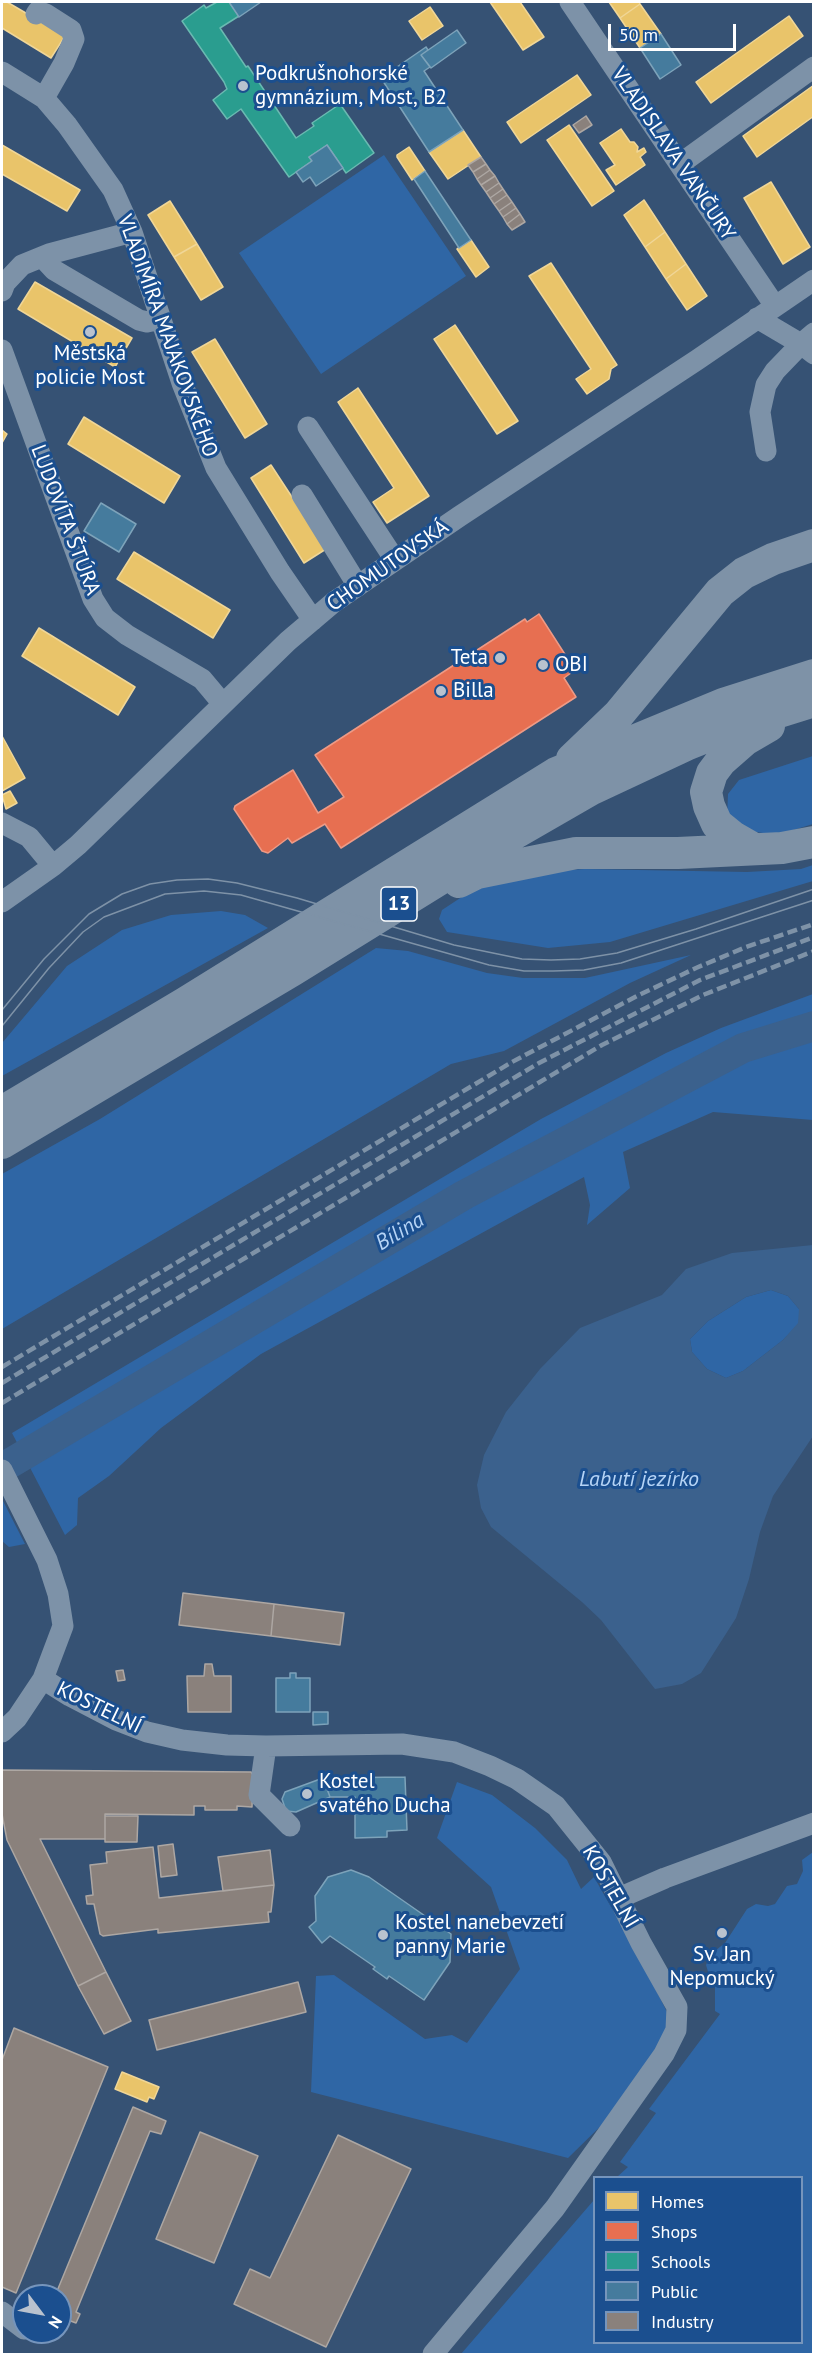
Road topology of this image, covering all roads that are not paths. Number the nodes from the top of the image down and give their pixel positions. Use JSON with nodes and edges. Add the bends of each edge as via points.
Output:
{"nodes":[{"id":1,"x":570,"y":2,"type":"edge"},
{"id":2,"x":36,"y":14,"type":"dead end"},
{"id":3,"x":813,"y":67,"type":"edge"},
{"id":4,"x":2,"y":72,"type":"edge"},
{"id":5,"x":44,"y":98,"type":"junction"},
{"id":6,"x":680,"y":164,"type":"junction"},
{"id":7,"x":132,"y":232,"type":"junction"},
{"id":8,"x":42,"y":257,"type":"junction"},
{"id":9,"x":813,"y":280,"type":"edge"},
{"id":10,"x":2,"y":291,"type":"edge"},
{"id":11,"x":775,"y":306,"type":"junction"},
{"id":12,"x":757,"y":318,"type":"junction"},
{"id":13,"x":161,"y":320,"type":"junction"},
{"id":14,"x":809,"y":343,"type":"edge"},
{"id":15,"x":2,"y":350,"type":"edge"},
{"id":16,"x":308,"y":427,"type":"dead end"},
{"id":17,"x":766,"y":451,"type":"dead end"},
{"id":18,"x":302,"y":495,"type":"dead end"},
{"id":19,"x":813,"y":545,"type":"edge"},
{"id":20,"x":395,"y":560,"type":"junction"},
{"id":21,"x":358,"y":586,"type":"junction"},
{"id":22,"x":313,"y":620,"type":"junction"},
{"id":23,"x":813,"y":675,"type":"edge"},
{"id":24,"x":813,"y":701,"type":"edge"},
{"id":25,"x":223,"y":704,"type":"junction"},
{"id":26,"x":813,"y":707,"type":"edge"},
{"id":27,"x":556,"y":773,"type":"junction"},
{"id":28,"x":2,"y":823,"type":"edge"},
{"id":29,"x":813,"y":842,"type":"edge"},
{"id":30,"x":754,"y":849,"type":"junction"},
{"id":31,"x":53,"y":866,"type":"junction"},
{"id":32,"x":2,"y":902,"type":"edge"},
{"id":33,"x":293,"y":970,"type":"junction"},
{"id":34,"x":2,"y":1113,"type":"edge"},
{"id":35,"x":2,"y":1143,"type":"edge"},
{"id":36,"x":2,"y":1470,"type":"edge"},
{"id":37,"x":43,"y":1679,"type":"junction"},
{"id":38,"x":2,"y":1732,"type":"edge"},
{"id":39,"x":266,"y":1746,"type":"junction"},
{"id":40,"x":813,"y":1823,"type":"edge"},
{"id":41,"x":290,"y":1826,"type":"dead end"},
{"id":42,"x":619,"y":1898,"type":"junction"},
{"id":43,"x":433,"y":2355,"type":"edge"}],
"edges":[{"from":1,"to":6,"type":"street","name":"VLADISLAVA VANČURY"},
{"from":2,"to":5,"type":"street","via":[[46,14],[71,30],[74,39]]},
{"from":3,"to":6,"type":"street"},
{"from":4,"to":5,"type":"street","name":"VLADIMÍRA MAJAKOVSKÉHO"},
{"from":5,"to":7,"type":"street","name":"VLADIMÍRA MAJAKOVSKÉHO","via":[[113,190]]},
{"from":6,"to":11,"type":"street","name":"VLADISLAVA VANČURY"},
{"from":7,"to":8,"type":"street"},
{"from":7,"to":13,"type":"street","name":"VLADIMÍRA MAJAKOVSKÉHO"},
{"from":8,"to":10,"type":"street","via":[[22,265]]},
{"from":8,"to":13,"type":"street","via":[[54,270],[139,320]]},
{"from":9,"to":11,"type":"street","name":"CHOMUTOVSKÁ"},
{"from":11,"to":12,"type":"street","name":"CHOMUTOVSKÁ"},
{"from":12,"to":14,"type":"street"},
{"from":12,"to":20,"type":"street","name":"CHOMUTOVSKÁ"},
{"from":13,"to":22,"type":"street","name":"VLADIMÍRA MAJAKOVSKÉHO","via":[[216,468]]},
{"from":14,"to":17,"type":"street","via":[[775,371],[766,385],[760,412]]},
{"from":15,"to":25,"type":"street","name":"LUDOVÍTA ŠTÚRA","via":[[93,599],[105,618],[202,679]]},
{"from":16,"to":20,"type":"street"},
{"from":18,"to":21,"type":"street"},
{"from":19,"to":27,"type":"highway","via":[[744,573],[720,591],[619,714]]},
{"from":20,"to":21,"type":"street","name":"CHOMUTOVSKÁ"},
{"from":21,"to":22,"type":"street","name":"CHOMUTOVSKÁ"},
{"from":22,"to":25,"type":"street","name":"CHOMUTOVSKÁ"},
{"from":23,"to":27,"type":"highway","number":"13","via":[[723,704]]},
{"from":24,"to":33,"type":"highway","number":"13","via":[[704,738],[592,789]]},
{"from":25,"to":31,"type":"street","name":"CHOMUTOVSKÁ"},
{"from":26,"to":30,"type":"highway","via":[[745,740],[712,773],[706,792],[717,824]]},
{"from":27,"to":34,"type":"highway","number":"13"},
{"from":28,"to":31,"type":"street","via":[[29,837]]},
{"from":29,"to":30,"type":"highway"},
{"from":30,"to":33,"type":"highway","via":[[576,853],[477,873]]},
{"from":31,"to":32,"type":"street","name":"CHOMUTOVSKÁ"},
{"from":33,"to":35,"type":"highway","number":"13"},
{"from":36,"to":37,"type":"street","via":[[47,1560],[58,1594],[63,1626]]},
{"from":37,"to":38,"type":"street","via":[[17,1718]]},
{"from":37,"to":39,"type":"street","name":"KOSTELNÍ","via":[[116,1720],[147,1731],[204,1743]]},
{"from":39,"to":41,"type":"street","via":[[259,1795]]},
{"from":39,"to":42,"type":"street","name":"KOSTELNÍ","via":[[402,1744],[454,1752],[490,1766],[556,1806],[601,1862]]},
{"from":40,"to":42,"type":"street"},
{"from":42,"to":43,"type":"street","name":"KOSTELNÍ","via":[[677,2007],[676,2030],[664,2055],[555,2208]]}]}
